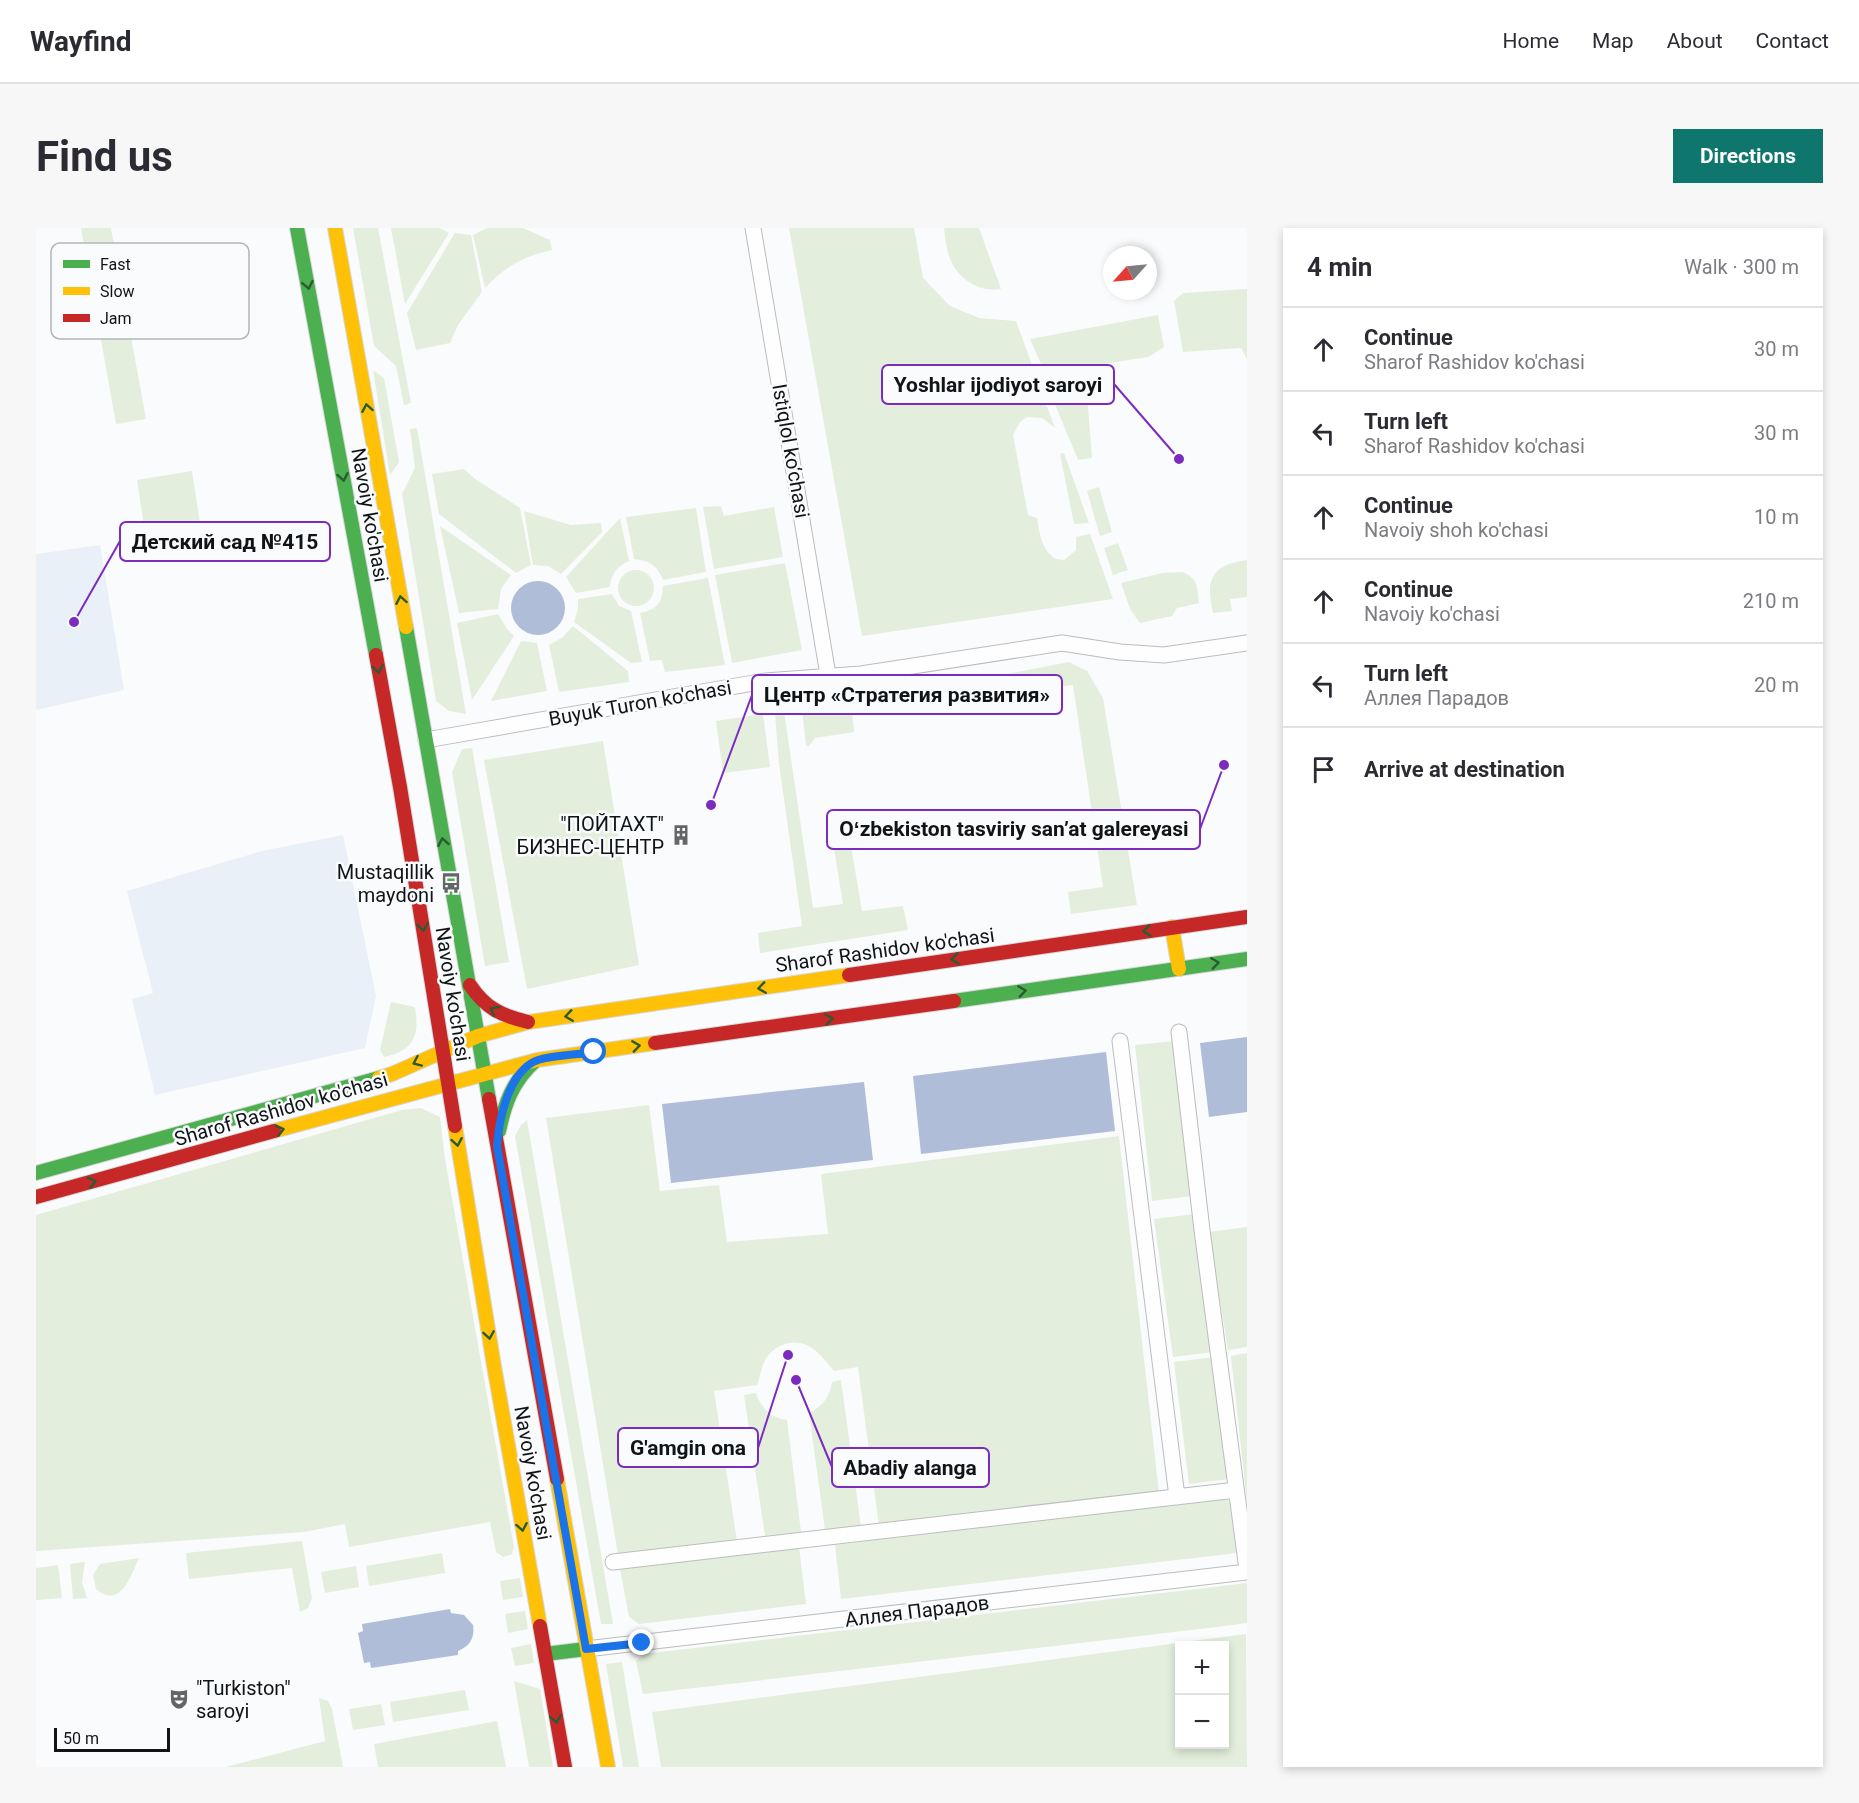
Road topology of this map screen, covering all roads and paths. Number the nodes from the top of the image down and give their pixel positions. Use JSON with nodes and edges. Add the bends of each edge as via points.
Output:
{"nodes":[{"id":1,"x":297,"y":228,"type":"edge"},
{"id":2,"x":334,"y":228,"type":"edge"},
{"id":3,"x":753,"y":228,"type":"edge"},
{"id":4,"x":1247,"y":643,"type":"edge"},
{"id":5,"x":828,"y":675,"type":"junction"},
{"id":6,"x":426,"y":740,"type":"junction"},
{"id":7,"x":1247,"y":917,"type":"edge"},
{"id":8,"x":1172,"y":927,"type":"junction"},
{"id":9,"x":1247,"y":959,"type":"edge"},
{"id":10,"x":1179,"y":969,"type":"junction"},
{"id":11,"x":468,"y":982,"type":"junction"},
{"id":12,"x":529,"y":1022,"type":"junction"},
{"id":13,"x":1179,"y":1032,"type":"dead end"},
{"id":14,"x":478,"y":1036,"type":"junction"},
{"id":15,"x":1120,"y":1041,"type":"dead end"},
{"id":16,"x":442,"y":1051,"type":"junction"},
{"id":17,"x":537,"y":1060,"type":"junction"},
{"id":18,"x":484,"y":1074,"type":"junction"},
{"id":19,"x":447,"y":1085,"type":"junction"},
{"id":20,"x":497,"y":1146,"type":"junction"},
{"id":21,"x":36,"y":1173,"type":"edge"},
{"id":22,"x":36,"y":1197,"type":"edge"},
{"id":23,"x":1236,"y":1490,"type":"junction"},
{"id":24,"x":1177,"y":1497,"type":"junction"},
{"id":25,"x":613,"y":1562,"type":"dead end"},
{"id":26,"x":1247,"y":1571,"type":"edge"},
{"id":27,"x":586,"y":1649,"type":"junction"},
{"id":28,"x":545,"y":1654,"type":"junction"},
{"id":29,"x":564,"y":1767,"type":"edge"},
{"id":30,"x":608,"y":1767,"type":"edge"}],
"edges":[{"from":1,"to":16,"type":"main road","name":"Navoiy ko'chasi","one_way":true,"via":[[400,787]]},
{"from":6,"to":2,"type":"main road","name":"Navoiy ko'chasi","one_way":true},
{"from":3,"to":5,"type":"street","name":"Istiqlol ko‘chasi"},
{"from":4,"to":5,"type":"street","name":"Buyuk Turon ko'chasi","via":[[1164,654],[1062,644],[861,674]]},
{"from":5,"to":6,"type":"street","name":"Buyuk Turon ko'chasi","via":[[765,681]]},
{"from":11,"to":6,"type":"main road","name":"Navoiy ko'chasi","one_way":true},
{"from":7,"to":8,"type":"main road","name":"Sharof Rashidov ko'chasi"},
{"from":8,"to":10,"type":"main road"},
{"from":8,"to":12,"type":"main road","name":"Sharof Rashidov ko'chasi","one_way":true},
{"from":10,"to":9,"type":"main road","name":"Sharof Rashidov ko'chasi","one_way":true},
{"from":17,"to":10,"type":"main road","name":"Sharof Rashidov ko'chasi","one_way":true},
{"from":12,"to":11,"type":"main road","name":"Sharof Rashidov ko'chasi","one_way":true,"via":[[492,1011]]},
{"from":11,"to":14,"type":"main road","name":"Navoiy ko'chasi"},
{"from":12,"to":14,"type":"main road","name":"Sharof Rashidov ko'chasi"},
{"from":13,"to":23,"type":"street"},
{"from":14,"to":16,"type":"main road","name":"Sharof Rashidov ko'chasi"},
{"from":14,"to":18,"type":"main road","name":"Navoiy ko'chasi"},
{"from":15,"to":24,"type":"street"},
{"from":16,"to":18,"type":"main road"},
{"from":16,"to":19,"type":"main road","name":"Navoiy ko'chasi"},
{"from":16,"to":21,"type":"main road","name":"Sharof Rashidov ko'chasi","one_way":true,"via":[[392,1074]]},
{"from":17,"to":18,"type":"main road","name":"Sharof Rashidov ko'chasi"},
{"from":17,"to":20,"type":"main road","via":[[521,1073],[509,1092]]},
{"from":18,"to":19,"type":"main road","name":"Sharof Rashidov ko'chasi"},
{"from":18,"to":20,"type":"main road","name":"Navoiy ko'chasi"},
{"from":22,"to":19,"type":"main road","name":"Sharof Rashidov ko'chasi","one_way":true},
{"from":19,"to":28,"type":"main road","name":"Navoiy ko'chasi","one_way":true},
{"from":20,"to":27,"type":"main road","name":"Navoiy ko'chasi"},
{"from":23,"to":24,"type":"street"},
{"from":23,"to":26,"type":"street"},
{"from":24,"to":25,"type":"street"},
{"from":26,"to":27,"type":"street","name":"Аллея Парадов"},
{"from":27,"to":28,"type":"main road"},
{"from":27,"to":30,"type":"main road","name":"Navoiy ko'chasi"},
{"from":28,"to":29,"type":"main road","name":"Navoiy ko'chasi","one_way":true}]}
